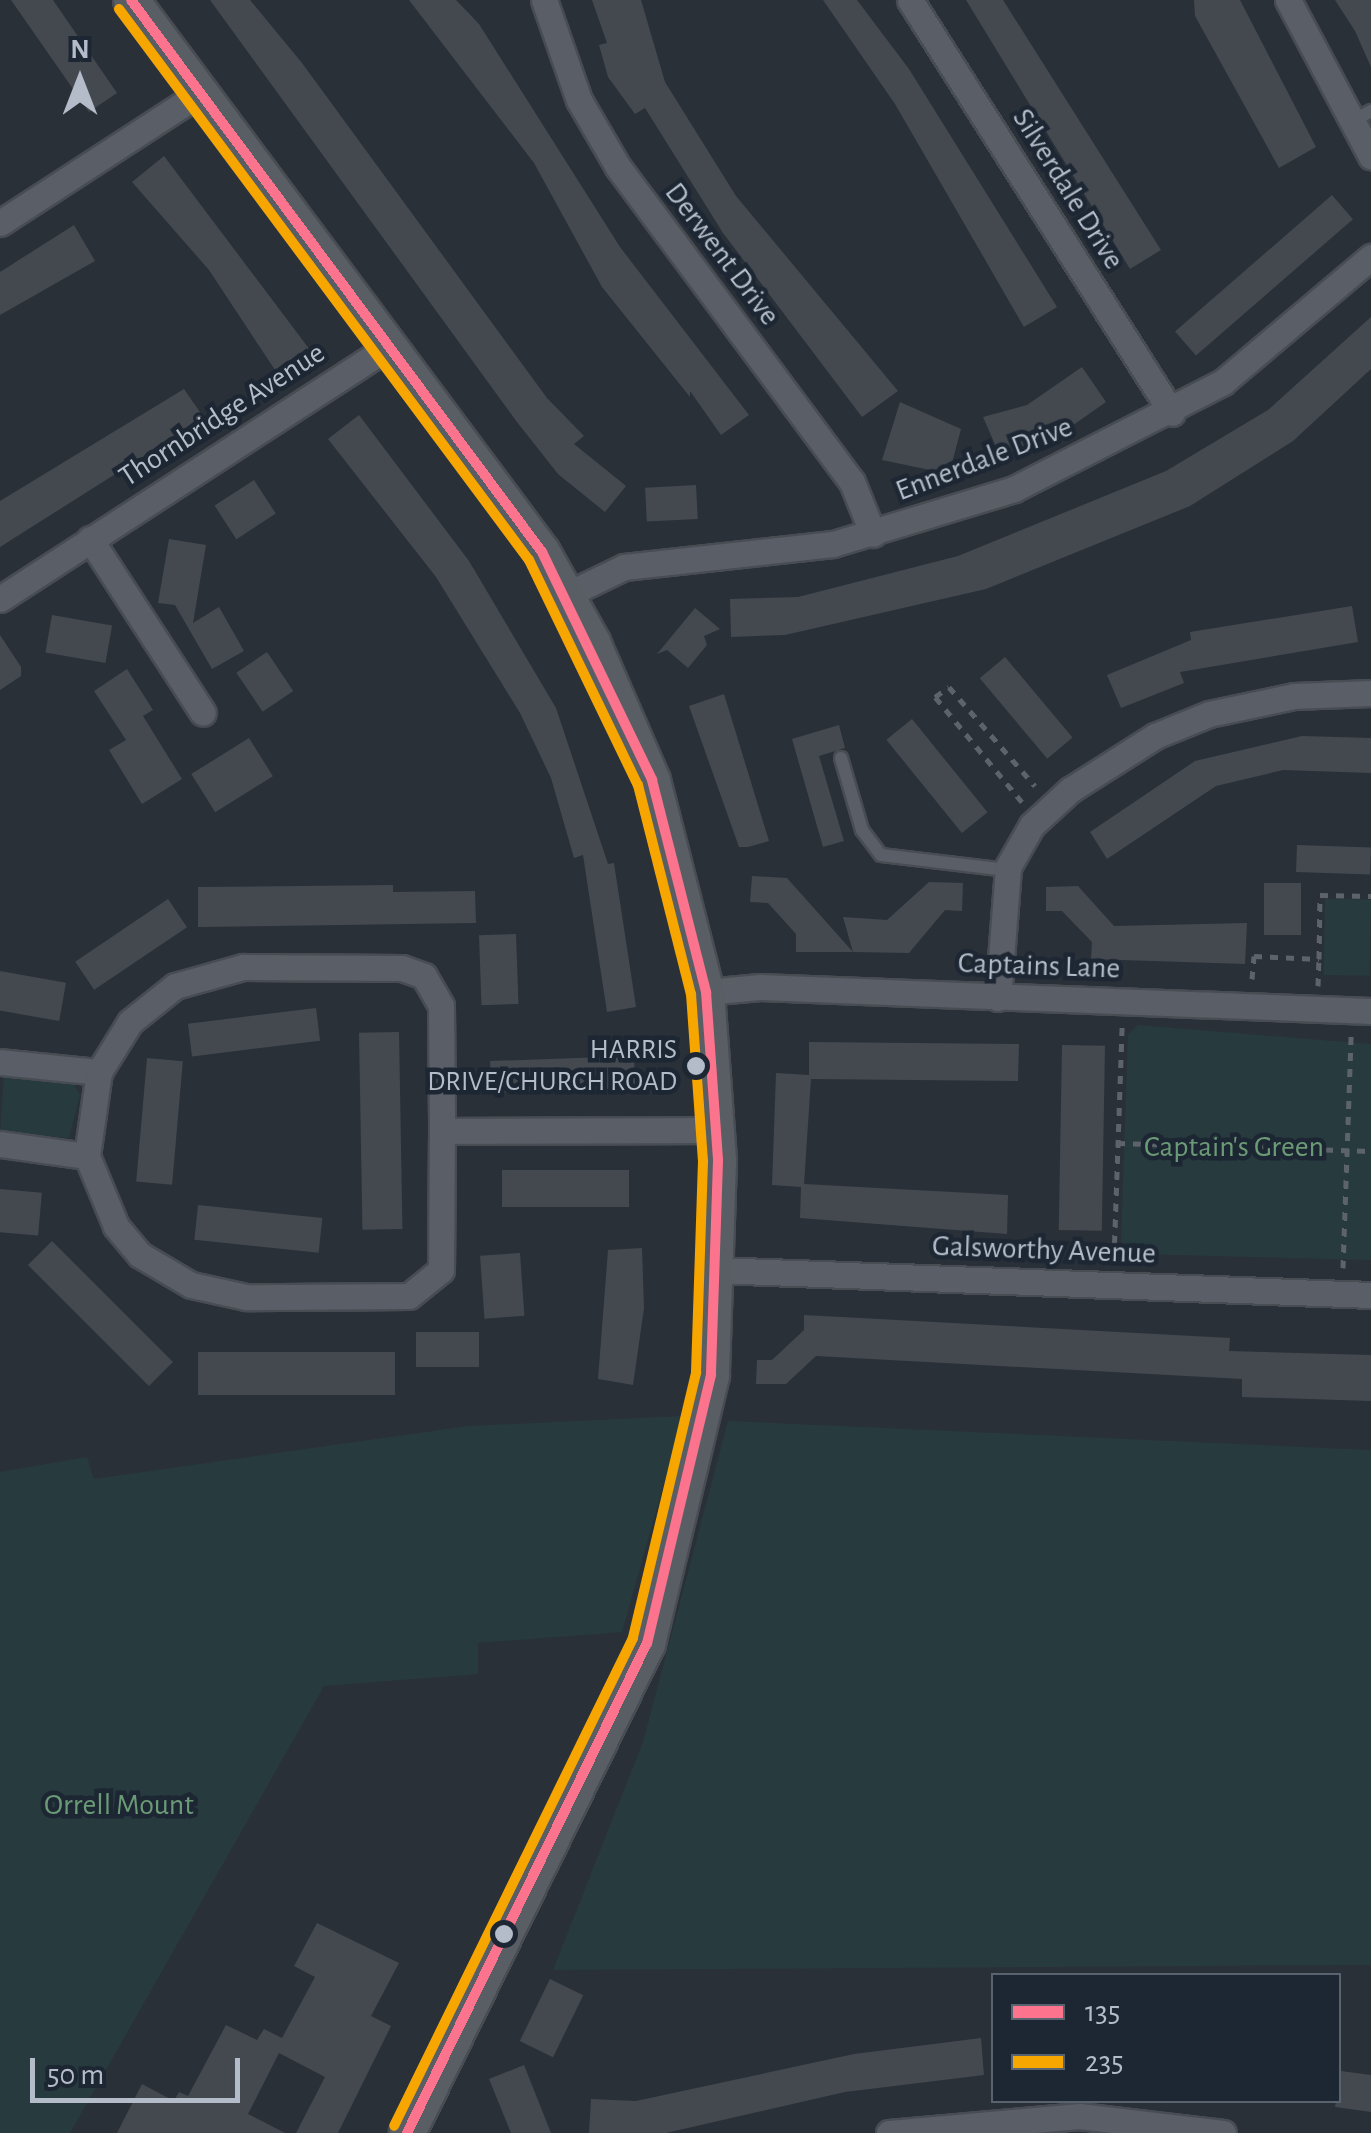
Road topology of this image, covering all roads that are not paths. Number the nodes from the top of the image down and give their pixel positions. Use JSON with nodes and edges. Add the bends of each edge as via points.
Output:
{"nodes":[{"id":1,"x":131,"y":0,"type":"edge"},
{"id":2,"x":544,"y":0,"type":"edge"},
{"id":3,"x":910,"y":0,"type":"edge"},
{"id":4,"x":1288,"y":0,"type":"edge"},
{"id":5,"x":200,"y":93,"type":"junction"},
{"id":6,"x":1362,"y":116,"type":"edge"},
{"id":7,"x":1371,"y":156,"type":"edge"},
{"id":8,"x":0,"y":223,"type":"edge"},
{"id":9,"x":1371,"y":256,"type":"edge"},
{"id":10,"x":390,"y":346,"type":"junction"},
{"id":11,"x":1172,"y":412,"type":"junction"},
{"id":12,"x":873,"y":534,"type":"junction"},
{"id":13,"x":90,"y":539,"type":"junction"},
{"id":14,"x":566,"y":595,"type":"junction"},
{"id":15,"x":0,"y":598,"type":"edge"},
{"id":16,"x":1371,"y":694,"type":"edge"},
{"id":17,"x":202,"y":712,"type":"dead end"},
{"id":18,"x":841,"y":758,"type":"dead end"},
{"id":19,"x":1007,"y":870,"type":"junction"},
{"id":20,"x":706,"y":992,"type":"junction"},
{"id":21,"x":998,"y":998,"type":"junction"},
{"id":22,"x":1362,"y":1011,"type":"edge"},
{"id":23,"x":0,"y":1062,"type":"edge"},
{"id":24,"x":99,"y":1072,"type":"junction"},
{"id":25,"x":717,"y":1130,"type":"junction"},
{"id":26,"x":442,"y":1132,"type":"junction"},
{"id":27,"x":0,"y":1144,"type":"edge"},
{"id":28,"x":87,"y":1156,"type":"junction"},
{"id":29,"x":715,"y":1270,"type":"junction"},
{"id":30,"x":1371,"y":1295,"type":"edge"},
{"id":31,"x":407,"y":2133,"type":"edge"},
{"id":32,"x":889,"y":2133,"type":"edge"},
{"id":33,"x":1223,"y":2133,"type":"edge"}],
"edges":[{"from":1,"to":5,"type":"street"},
{"from":2,"to":12,"type":"street","name":"Derwent Drive","via":[[579,100],[618,167],[852,482]]},
{"from":3,"to":11,"type":"street","name":"Silverdale Drive"},
{"from":4,"to":6,"type":"street"},
{"from":5,"to":8,"type":"street"},
{"from":5,"to":10,"type":"street"},
{"from":6,"to":7,"type":"street"},
{"from":9,"to":11,"type":"street","name":"Ennerdale Drive","via":[[1252,360]]},
{"from":10,"to":13,"type":"street","name":"Thornbridge Avenue"},
{"from":10,"to":14,"type":"street"},
{"from":11,"to":12,"type":"street","name":"Ennerdale Drive","via":[[1014,489]]},
{"from":12,"to":14,"type":"street","name":"Ennerdale Drive","via":[[766,555],[624,566]]},
{"from":13,"to":15,"type":"street","name":"Thornbridge Avenue"},
{"from":13,"to":17,"type":"street"},
{"from":14,"to":20,"type":"street","via":[[631,725],[672,838]]},
{"from":16,"to":19,"type":"street","via":[[1294,696],[1209,714],[1125,752],[1044,812]]},
{"from":18,"to":19,"type":"lane","via":[[862,830],[880,855]]},
{"from":19,"to":21,"type":"street"},
{"from":20,"to":21,"type":"street","name":"Captains Lane","via":[[760,987]]},
{"from":20,"to":25,"type":"street"},
{"from":21,"to":22,"type":"street","name":"Captains Lane"},
{"from":23,"to":24,"type":"street"},
{"from":24,"to":26,"type":"street","via":[[140,1013],[209,972],[402,968],[424,976],[439,994]]},
{"from":24,"to":28,"type":"street"},
{"from":25,"to":26,"type":"street"},
{"from":25,"to":29,"type":"street"},
{"from":26,"to":28,"type":"street","via":[[441,1270],[409,1296],[246,1297],[191,1286],[140,1255],[116,1226]]},
{"from":27,"to":28,"type":"street"},
{"from":29,"to":30,"type":"street","name":"Galsworthy Avenue"},
{"from":29,"to":31,"type":"street","via":[[706,1414],[647,1643]]},
{"from":32,"to":33,"type":"street","via":[[1078,2116]]}]}
